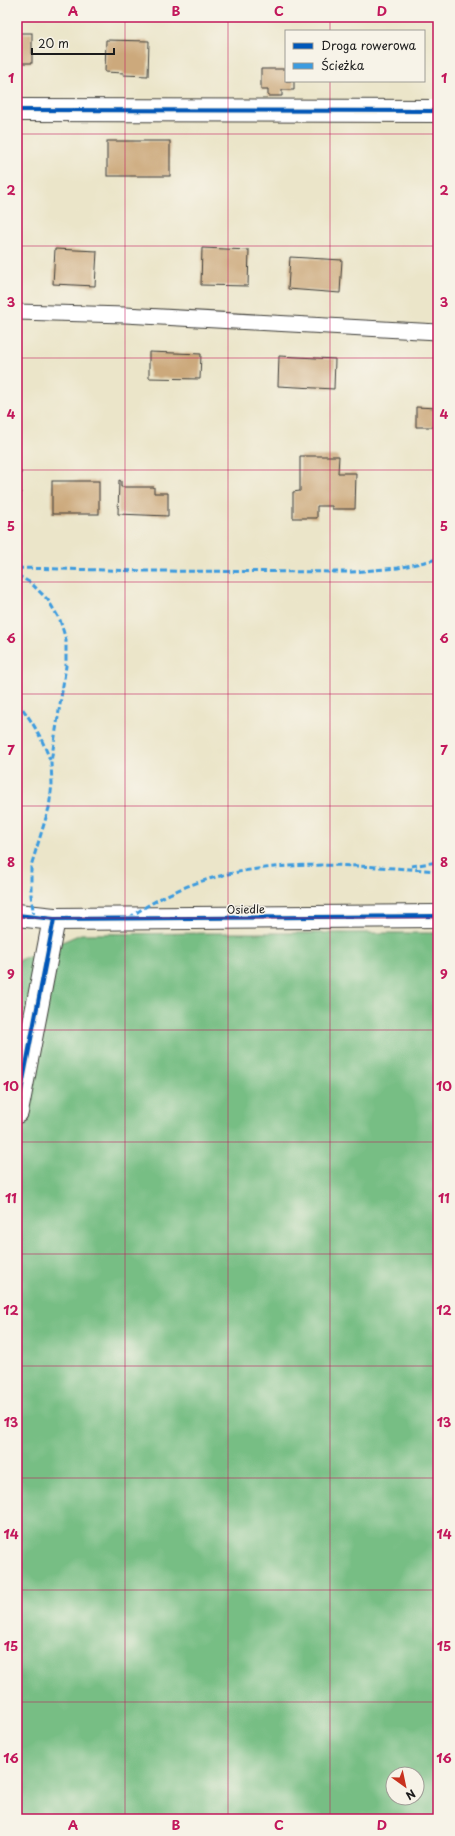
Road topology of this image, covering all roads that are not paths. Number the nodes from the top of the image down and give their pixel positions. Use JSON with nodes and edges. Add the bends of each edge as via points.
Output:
{"nodes":[{"id":1,"x":17,"y":110,"type":"edge"},
{"id":2,"x":438,"y":111,"type":"edge"},
{"id":3,"x":17,"y":312,"type":"edge"},
{"id":4,"x":438,"y":332,"type":"edge"},
{"id":5,"x":17,"y":915,"type":"edge"},
{"id":6,"x":438,"y":916,"type":"edge"},
{"id":7,"x":54,"y":919,"type":"junction"},
{"id":8,"x":17,"y":1112,"type":"edge"}],
"edges":[{"from":1,"to":2,"type":"street"},
{"from":3,"to":4,"type":"lane","via":[[125,315]]},
{"from":5,"to":7,"type":"street","name":"Osiedle"},
{"from":6,"to":7,"type":"street","name":"Osiedle"},
{"from":7,"to":8,"type":"street"}]}
